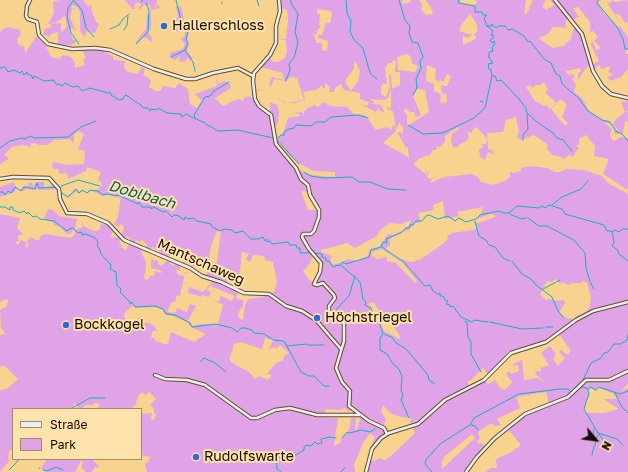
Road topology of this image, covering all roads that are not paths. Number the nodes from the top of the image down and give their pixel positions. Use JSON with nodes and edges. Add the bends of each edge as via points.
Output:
{"nodes":[{"id":1,"x":30,"y":0,"type":"edge"},
{"id":2,"x":278,"y":0,"type":"edge"},
{"id":3,"x":555,"y":0,"type":"edge"},
{"id":4,"x":254,"y":76,"type":"junction"},
{"id":5,"x":628,"y":98,"type":"edge"},
{"id":6,"x":0,"y":179,"type":"edge"},
{"id":7,"x":628,"y":302,"type":"edge"},
{"id":8,"x":341,"y":349,"type":"junction"},
{"id":9,"x":628,"y":371,"type":"edge"},
{"id":10,"x":156,"y":375,"type":"dead end"},
{"id":11,"x":361,"y":415,"type":"junction"},
{"id":12,"x":387,"y":434,"type":"junction"},
{"id":13,"x":366,"y":472,"type":"edge"},
{"id":14,"x":466,"y":472,"type":"edge"}],
"edges":[{"from":1,"to":4,"type":"street","via":[[26,7],[26,16],[28,20],[37,22],[38,34],[46,43],[72,49],[95,48],[115,52],[154,69],[184,78],[195,79],[238,68]]},
{"from":2,"to":4,"type":"street","via":[[280,10],[275,45]]},
{"from":3,"to":5,"type":"street","via":[[583,36],[593,68],[602,86],[613,95]]},
{"from":4,"to":8,"type":"street","via":[[255,100],[272,118],[276,143],[308,185],[310,195],[319,210],[314,231],[311,234],[303,234],[302,237],[321,263],[321,270],[314,284],[323,283],[335,296],[328,310],[344,324],[344,341]]},
{"from":6,"to":8,"type":"street","name":"Mantschaweg","via":[[51,179],[60,192],[60,200],[67,213],[87,214],[108,223],[123,240],[190,268],[202,276],[243,292],[269,294],[286,306],[302,311],[314,319]]},
{"from":7,"to":12,"type":"street","via":[[593,311],[575,320],[546,342],[513,352],[484,380],[445,400],[418,424]]},
{"from":8,"to":11,"type":"street","via":[[336,369],[350,391],[350,407]]},
{"from":9,"to":14,"type":"street","via":[[609,380],[586,380],[568,397],[525,414],[496,438]]},
{"from":10,"to":11,"type":"street","via":[[165,379],[187,380],[205,385],[251,418],[290,408],[317,415]]},
{"from":11,"to":12,"type":"street","via":[[384,428]]},
{"from":12,"to":13,"type":"street","via":[[373,447]]}]}
